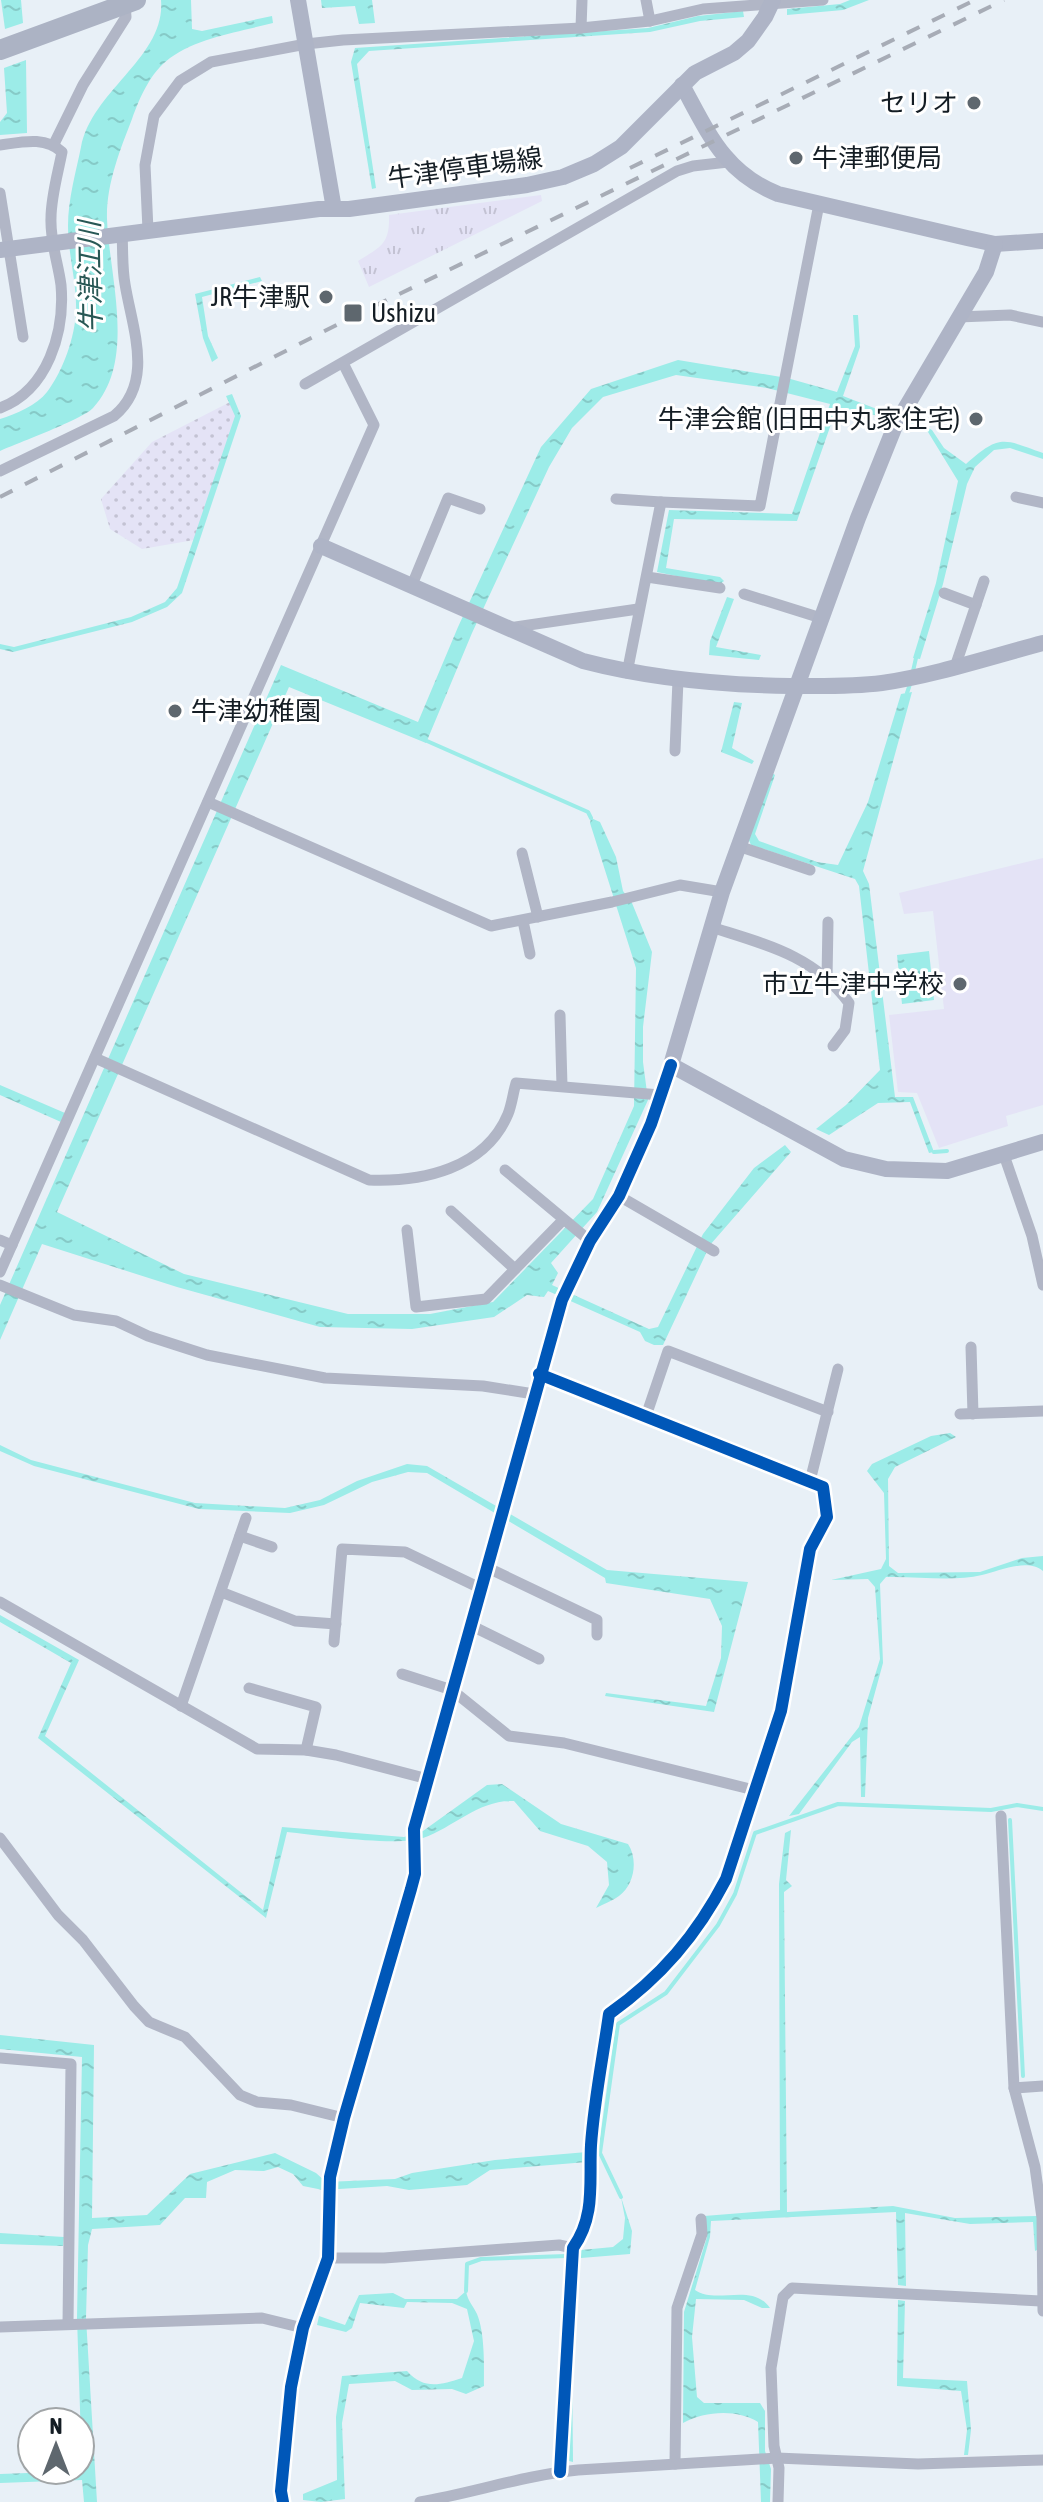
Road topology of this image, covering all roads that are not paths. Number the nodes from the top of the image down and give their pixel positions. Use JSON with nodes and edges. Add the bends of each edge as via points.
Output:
{"nodes":[{"id":1,"x":298,"y":0,"type":"edge"},
{"id":2,"x":582,"y":0,"type":"edge"},
{"id":3,"x":646,"y":0,"type":"edge"},
{"id":4,"x":823,"y":0,"type":"edge"},
{"id":5,"x":130,"y":2,"type":"edge"},
{"id":6,"x":773,"y":2,"type":"edge"},
{"id":7,"x":650,"y":21,"type":"junction"},
{"id":8,"x":581,"y":28,"type":"junction"},
{"id":9,"x":306,"y":44,"type":"junction"},
{"id":10,"x":0,"y":50,"type":"edge"},
{"id":11,"x":682,"y":85,"type":"junction"},
{"id":12,"x":54,"y":144,"type":"junction"},
{"id":13,"x":0,"y":145,"type":"edge"},
{"id":14,"x":728,"y":162,"type":"junction"},
{"id":15,"x":0,"y":193,"type":"edge"},
{"id":16,"x":819,"y":204,"type":"junction"},
{"id":17,"x":334,"y":209,"type":"junction"},
{"id":18,"x":148,"y":230,"type":"junction"},
{"id":19,"x":119,"y":234,"type":"junction"},
{"id":20,"x":55,"y":241,"type":"junction"},
{"id":21,"x":1043,"y":241,"type":"edge"},
{"id":22,"x":995,"y":244,"type":"junction"},
{"id":23,"x":4,"y":249,"type":"edge"},
{"id":24,"x":958,"y":317,"type":"junction"},
{"id":25,"x":1043,"y":322,"type":"edge"},
{"id":26,"x":23,"y":337,"type":"dead end"},
{"id":27,"x":343,"y":363,"type":"junction"},
{"id":28,"x":305,"y":384,"type":"dead end"},
{"id":29,"x":0,"y":408,"type":"edge"},
{"id":30,"x":0,"y":471,"type":"edge"},
{"id":31,"x":1016,"y":497,"type":"dead end"},
{"id":32,"x":616,"y":499,"type":"dead end"},
{"id":33,"x":661,"y":502,"type":"junction"},
{"id":34,"x":1043,"y":503,"type":"edge"},
{"id":35,"x":480,"y":509,"type":"dead end"},
{"id":36,"x":321,"y":546,"type":"junction"},
{"id":37,"x":647,"y":577,"type":"junction"},
{"id":38,"x":984,"y":581,"type":"dead end"},
{"id":39,"x":412,"y":585,"type":"junction"},
{"id":40,"x":720,"y":588,"type":"dead end"},
{"id":41,"x":944,"y":593,"type":"dead end"},
{"id":42,"x":744,"y":594,"type":"dead end"},
{"id":43,"x":976,"y":605,"type":"junction"},
{"id":44,"x":638,"y":609,"type":"junction"},
{"id":45,"x":821,"y":618,"type":"junction"},
{"id":46,"x":507,"y":628,"type":"junction"},
{"id":47,"x":1043,"y":643,"type":"edge"},
{"id":48,"x":955,"y":667,"type":"junction"},
{"id":49,"x":627,"y":673,"type":"junction"},
{"id":50,"x":678,"y":680,"type":"junction"},
{"id":51,"x":799,"y":686,"type":"junction"},
{"id":52,"x":675,"y":751,"type":"dead end"},
{"id":53,"x":208,"y":802,"type":"junction"},
{"id":54,"x":738,"y":846,"type":"junction"},
{"id":55,"x":522,"y":853,"type":"dead end"},
{"id":56,"x":810,"y":870,"type":"dead end"},
{"id":57,"x":722,"y":892,"type":"junction"},
{"id":58,"x":538,"y":917,"type":"junction"},
{"id":59,"x":523,"y":921,"type":"junction"},
{"id":60,"x":828,"y":922,"type":"dead end"},
{"id":61,"x":711,"y":927,"type":"junction"},
{"id":62,"x":530,"y":954,"type":"dead end"},
{"id":63,"x":827,"y":978,"type":"junction"},
{"id":64,"x":560,"y":1015,"type":"dead end"},
{"id":65,"x":833,"y":1046,"type":"dead end"},
{"id":66,"x":95,"y":1058,"type":"junction"},
{"id":67,"x":671,"y":1065,"type":"junction"},
{"id":68,"x":562,"y":1086,"type":"junction"},
{"id":69,"x":660,"y":1095,"type":"junction"},
{"id":70,"x":1043,"y":1142,"type":"edge"},
{"id":71,"x":1004,"y":1155,"type":"junction"},
{"id":72,"x":505,"y":1170,"type":"dead end"},
{"id":73,"x":619,"y":1196,"type":"junction"},
{"id":74,"x":451,"y":1211,"type":"dead end"},
{"id":75,"x":563,"y":1220,"type":"junction"},
{"id":76,"x":407,"y":1230,"type":"dead end"},
{"id":77,"x":590,"y":1241,"type":"junction"},
{"id":78,"x":6,"y":1243,"type":"edge"},
{"id":79,"x":714,"y":1251,"type":"dead end"},
{"id":80,"x":515,"y":1269,"type":"junction"},
{"id":81,"x":0,"y":1272,"type":"edge"},
{"id":82,"x":0,"y":1285,"type":"edge"},
{"id":83,"x":1043,"y":1285,"type":"edge"},
{"id":84,"x":971,"y":1347,"type":"dead end"},
{"id":85,"x":838,"y":1369,"type":"dead end"},
{"id":86,"x":539,"y":1374,"type":"junction"},
{"id":87,"x":534,"y":1394,"type":"junction"},
{"id":88,"x":1043,"y":1411,"type":"edge"},
{"id":89,"x":828,"y":1412,"type":"junction"},
{"id":90,"x":960,"y":1414,"type":"dead end"},
{"id":91,"x":973,"y":1414,"type":"junction"},
{"id":92,"x":646,"y":1416,"type":"junction"},
{"id":93,"x":810,"y":1481,"type":"junction"},
{"id":94,"x":246,"y":1518,"type":"dead end"},
{"id":95,"x":240,"y":1536,"type":"junction"},
{"id":96,"x":272,"y":1547,"type":"dead end"},
{"id":97,"x":486,"y":1567,"type":"junction"},
{"id":98,"x":480,"y":1588,"type":"junction"},
{"id":99,"x":221,"y":1592,"type":"junction"},
{"id":100,"x":0,"y":1602,"type":"edge"},
{"id":101,"x":336,"y":1624,"type":"junction"},
{"id":102,"x":470,"y":1625,"type":"junction"},
{"id":103,"x":597,"y":1635,"type":"dead end"},
{"id":104,"x":334,"y":1642,"type":"dead end"},
{"id":105,"x":539,"y":1659,"type":"dead end"},
{"id":106,"x":402,"y":1674,"type":"dead end"},
{"id":107,"x":249,"y":1688,"type":"dead end"},
{"id":108,"x":452,"y":1690,"type":"junction"},
{"id":109,"x":181,"y":1706,"type":"junction"},
{"id":110,"x":306,"y":1750,"type":"junction"},
{"id":111,"x":428,"y":1779,"type":"junction"},
{"id":112,"x":754,"y":1790,"type":"junction"},
{"id":113,"x":1001,"y":1816,"type":"dead end"},
{"id":114,"x":0,"y":1838,"type":"edge"},
{"id":115,"x":0,"y":2058,"type":"edge"},
{"id":116,"x":1043,"y":2086,"type":"edge"},
{"id":117,"x":1014,"y":2088,"type":"junction"},
{"id":118,"x":344,"y":2118,"type":"junction"},
{"id":119,"x":701,"y":2219,"type":"dead end"},
{"id":120,"x":573,"y":2248,"type":"junction"},
{"id":121,"x":328,"y":2258,"type":"junction"},
{"id":122,"x":1042,"y":2306,"type":"edge"},
{"id":123,"x":71,"y":2324,"type":"junction"},
{"id":124,"x":0,"y":2327,"type":"edge"},
{"id":125,"x":303,"y":2328,"type":"junction"},
{"id":126,"x":774,"y":2458,"type":"junction"},
{"id":127,"x":1043,"y":2460,"type":"edge"},
{"id":128,"x":675,"y":2464,"type":"junction"},
{"id":129,"x":560,"y":2472,"type":"junction"},
{"id":130,"x":282,"y":2496,"type":"edge"},
{"id":131,"x":271,"y":2502,"type":"edge"},
{"id":132,"x":420,"y":2502,"type":"edge"},
{"id":133,"x":778,"y":2502,"type":"edge"}],
"edges":[{"from":1,"to":9,"type":"street"},
{"from":2,"to":8,"type":"street"},
{"from":3,"to":7,"type":"street"},
{"from":4,"to":6,"type":"street"},
{"from":5,"to":10,"type":"highway"},
{"from":5,"to":12,"type":"street"},
{"from":6,"to":7,"type":"street"},
{"from":6,"to":11,"type":"street","name":"牛津停車場線","via":[[748,41]]},
{"from":7,"to":8,"type":"street"},
{"from":8,"to":9,"type":"street"},
{"from":9,"to":17,"type":"street"},
{"from":9,"to":18,"type":"street","via":[[211,62],[180,81],[154,116],[145,165]]},
{"from":11,"to":14,"type":"street"},
{"from":11,"to":17,"type":"street","name":"牛津停車場線","via":[[621,147],[563,177]]},
{"from":12,"to":13,"type":"street"},
{"from":12,"to":20,"type":"street","via":[[62,152],[51,216]]},
{"from":14,"to":16,"type":"street","via":[[763,188]]},
{"from":14,"to":27,"type":"street","via":[[677,171]]},
{"from":15,"to":23,"type":"street"},
{"from":16,"to":22,"type":"street"},
{"from":16,"to":33,"type":"street","via":[[760,506]]},
{"from":17,"to":18,"type":"street","name":"牛津停車場線"},
{"from":18,"to":19,"type":"street","name":"牛津停車場線"},
{"from":19,"to":20,"type":"street","name":"牛津停車場線"},
{"from":19,"to":30,"type":"street","via":[[138,342],[134,389],[127,405]]},
{"from":20,"to":23,"type":"street","name":"牛津停車場線"},
{"from":20,"to":29,"type":"street","via":[[62,303],[55,344],[41,377]]},
{"from":21,"to":22,"type":"street"},
{"from":22,"to":24,"type":"street","via":[[986,272]]},
{"from":23,"to":26,"type":"street"},
{"from":24,"to":25,"type":"street","via":[[1010,315]]},
{"from":24,"to":45,"type":"street","via":[[895,426]]},
{"from":27,"to":28,"type":"street"},
{"from":27,"to":36,"type":"street","via":[[374,425]]},
{"from":31,"to":34,"type":"street"},
{"from":32,"to":33,"type":"street"},
{"from":33,"to":37,"type":"street"},
{"from":35,"to":39,"type":"street","via":[[448,498]]},
{"from":36,"to":39,"type":"street"},
{"from":36,"to":53,"type":"street"},
{"from":37,"to":40,"type":"street"},
{"from":37,"to":44,"type":"street"},
{"from":38,"to":43,"type":"street"},
{"from":39,"to":46,"type":"street"},
{"from":41,"to":43,"type":"street"},
{"from":42,"to":45,"type":"street"},
{"from":43,"to":48,"type":"street"},
{"from":44,"to":46,"type":"street"},
{"from":44,"to":49,"type":"street"},
{"from":45,"to":51,"type":"street"},
{"from":46,"to":49,"type":"street","via":[[583,661]]},
{"from":47,"to":48,"type":"street"},
{"from":48,"to":51,"type":"street","via":[[854,686]]},
{"from":49,"to":50,"type":"street"},
{"from":50,"to":51,"type":"street"},
{"from":50,"to":52,"type":"street"},
{"from":51,"to":54,"type":"street"},
{"from":53,"to":59,"type":"street","via":[[491,926]]},
{"from":53,"to":66,"type":"street"},
{"from":54,"to":56,"type":"street"},
{"from":54,"to":57,"type":"street"},
{"from":55,"to":58,"type":"street"},
{"from":57,"to":58,"type":"street","via":[[680,885]]},
{"from":57,"to":61,"type":"street"},
{"from":58,"to":59,"type":"street"},
{"from":59,"to":62,"type":"street"},
{"from":60,"to":63,"type":"street"},
{"from":61,"to":63,"type":"street","via":[[788,951]]},
{"from":61,"to":67,"type":"street"},
{"from":63,"to":65,"type":"street","via":[[849,1003],[845,1030]]},
{"from":64,"to":68,"type":"street"},
{"from":66,"to":68,"type":"street","via":[[369,1180],[431,1176],[457,1167],[489,1143],[508,1114],[516,1083]]},
{"from":66,"to":78,"type":"street"},
{"from":67,"to":69,"type":"street"},
{"from":67,"to":71,"type":"street","via":[[844,1159],[935,1172]]},
{"from":68,"to":69,"type":"street"},
{"from":69,"to":73,"type":"street"},
{"from":70,"to":71,"type":"street"},
{"from":71,"to":83,"type":"street"},
{"from":72,"to":75,"type":"street"},
{"from":73,"to":77,"type":"street"},
{"from":73,"to":79,"type":"street"},
{"from":74,"to":80,"type":"street"},
{"from":75,"to":77,"type":"street"},
{"from":75,"to":80,"type":"street"},
{"from":76,"to":80,"type":"street","via":[[416,1307],[486,1299]]},
{"from":77,"to":86,"type":"street","via":[[562,1300]]},
{"from":78,"to":81,"type":"street"},
{"from":82,"to":87,"type":"street","via":[[74,1315],[116,1321],[207,1355],[325,1378],[483,1386]]},
{"from":84,"to":91,"type":"street"},
{"from":85,"to":89,"type":"street"},
{"from":86,"to":87,"type":"street"},
{"from":86,"to":92,"type":"street"},
{"from":87,"to":97,"type":"street"},
{"from":88,"to":91,"type":"street"},
{"from":89,"to":92,"type":"street","via":[[668,1351]]},
{"from":89,"to":93,"type":"street"},
{"from":90,"to":91,"type":"street"},
{"from":92,"to":93,"type":"street"},
{"from":93,"to":112,"type":"street","via":[[823,1487],[827,1517],[810,1549],[781,1711]]},
{"from":94,"to":95,"type":"street"},
{"from":95,"to":96,"type":"street"},
{"from":95,"to":99,"type":"street"},
{"from":97,"to":98,"type":"street"},
{"from":97,"to":103,"type":"street","via":[[597,1620]]},
{"from":98,"to":101,"type":"street","via":[[405,1552],[342,1549]]},
{"from":98,"to":102,"type":"street"},
{"from":99,"to":101,"type":"street","via":[[295,1621]]},
{"from":99,"to":109,"type":"street"},
{"from":100,"to":109,"type":"street"},
{"from":101,"to":104,"type":"street"},
{"from":102,"to":105,"type":"street"},
{"from":102,"to":108,"type":"street"},
{"from":106,"to":108,"type":"street"},
{"from":107,"to":110,"type":"street","via":[[316,1707]]},
{"from":108,"to":111,"type":"street"},
{"from":108,"to":112,"type":"street","via":[[509,1736],[564,1743]]},
{"from":109,"to":110,"type":"street","via":[[257,1749]]},
{"from":110,"to":111,"type":"street"},
{"from":111,"to":118,"type":"street","via":[[414,1829],[415,1874]]},
{"from":112,"to":120,"type":"street","via":[[715,1900],[670,1964],[609,2014],[591,2144],[590,2207]]},
{"from":113,"to":117,"type":"street"},
{"from":114,"to":118,"type":"street","via":[[149,2022],[185,2037],[240,2095]]},
{"from":115,"to":123,"type":"street","via":[[71,2064]]},
{"from":116,"to":117,"type":"street"},
{"from":117,"to":122,"type":"street","via":[[1042,2218]]},
{"from":118,"to":121,"type":"street","via":[[330,2177]]},
{"from":119,"to":128,"type":"street","via":[[702,2234],[677,2308]]},
{"from":120,"to":121,"type":"street"},
{"from":120,"to":129,"type":"street"},
{"from":121,"to":125,"type":"street"},
{"from":122,"to":126,"type":"street","via":[[792,2288],[783,2297],[771,2368]]},
{"from":123,"to":124,"type":"street"},
{"from":123,"to":125,"type":"street","via":[[262,2318]]},
{"from":125,"to":130,"type":"street","via":[[291,2387]]},
{"from":126,"to":127,"type":"street","via":[[918,2464]]},
{"from":126,"to":128,"type":"street"},
{"from":126,"to":133,"type":"street"},
{"from":128,"to":129,"type":"street"},
{"from":129,"to":132,"type":"street"},
{"from":130,"to":131,"type":"street"}]}
